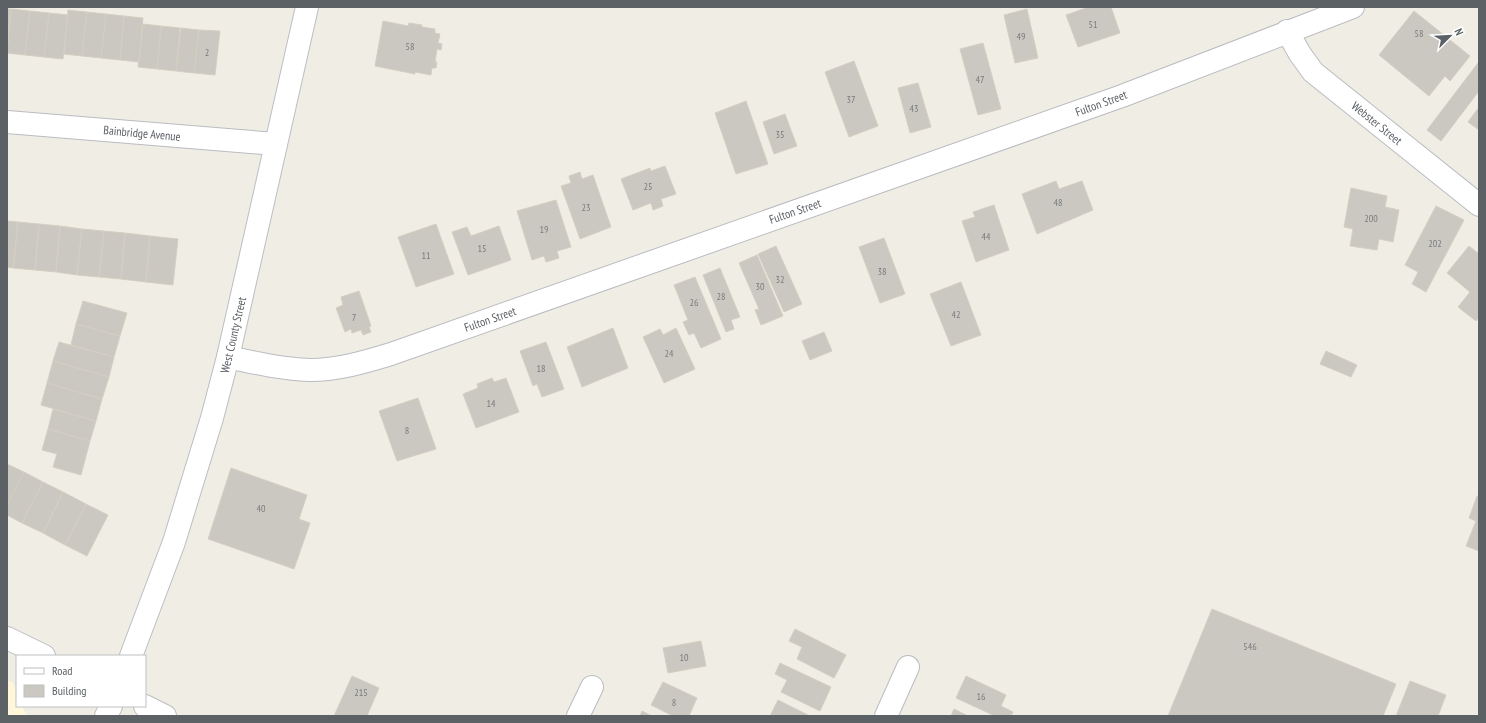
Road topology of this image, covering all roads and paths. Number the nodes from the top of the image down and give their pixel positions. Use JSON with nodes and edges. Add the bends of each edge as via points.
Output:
{"nodes":[{"id":1,"x":307,"y":7,"type":"edge"},
{"id":2,"x":1353,"y":7,"type":"edge"},
{"id":3,"x":1287,"y":31,"type":"junction"},
{"id":4,"x":7,"y":122,"type":"edge"},
{"id":5,"x":276,"y":144,"type":"junction"},
{"id":6,"x":1479,"y":205,"type":"edge"},
{"id":7,"x":228,"y":357,"type":"junction"},
{"id":8,"x":7,"y":638,"type":"edge"},
{"id":9,"x":42,"y":655,"type":"edge"},
{"id":10,"x":131,"y":655,"type":"edge"},
{"id":11,"x":908,"y":667,"type":"dead end"},
{"id":12,"x":592,"y":687,"type":"dead end"},
{"id":13,"x":146,"y":706,"type":"edge"},
{"id":14,"x":110,"y":707,"type":"edge"},
{"id":15,"x":106,"y":716,"type":"edge"},
{"id":16,"x":165,"y":716,"type":"edge"},
{"id":17,"x":578,"y":716,"type":"edge"},
{"id":18,"x":886,"y":716,"type":"edge"}],
"edges":[{"from":1,"to":5,"type":"street","name":"West County Street"},
{"from":2,"to":3,"type":"street","name":"Fulton Street"},
{"from":3,"to":6,"type":"street","name":"Webster Street","via":[[1313,72]]},
{"from":3,"to":7,"type":"street","name":"Fulton Street","via":[[1122,96],[391,354],[358,363],[311,370]]},
{"from":4,"to":5,"type":"street","name":"Bainbridge Avenue"},
{"from":5,"to":7,"type":"street","name":"West County Street"},
{"from":7,"to":10,"type":"street","name":"West County Street","via":[[187,502]]},
{"from":8,"to":9,"type":"street"},
{"from":11,"to":18,"type":"street"},
{"from":12,"to":17,"type":"street"},
{"from":13,"to":16,"type":"street"},
{"from":14,"to":15,"type":"street"}]}
